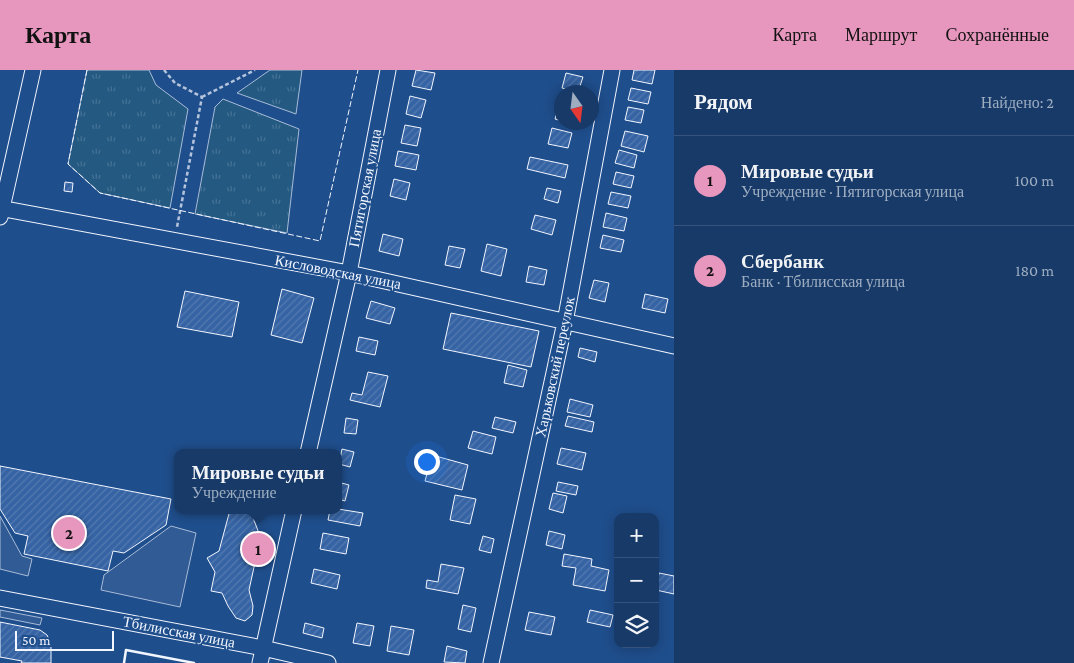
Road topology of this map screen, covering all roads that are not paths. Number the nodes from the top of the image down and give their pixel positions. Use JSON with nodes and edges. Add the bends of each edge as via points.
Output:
{"nodes":[{"id":1,"x":33,"y":70,"type":"edge"},
{"id":2,"x":388,"y":70,"type":"edge"},
{"id":3,"x":612,"y":70,"type":"edge"},
{"id":4,"x":1,"y":212,"type":"edge"},
{"id":5,"x":349,"y":272,"type":"junction"},
{"id":6,"x":565,"y":322,"type":"junction"},
{"id":7,"x":674,"y":346,"type":"edge"},
{"id":8,"x":309,"y":449,"type":"edge"},
{"id":9,"x":293,"y":514,"type":"edge"},
{"id":10,"x":0,"y":598,"type":"edge"},
{"id":11,"x":262,"y":656,"type":"edge"},
{"id":12,"x":328,"y":663,"type":"edge"},
{"id":13,"x":491,"y":663,"type":"edge"}],
"edges":[{"from":1,"to":4,"type":"street"},
{"from":2,"to":5,"type":"street","name":"Пятигорская улица"},
{"from":3,"to":6,"type":"street","name":"Харьковский переулок"},
{"from":4,"to":5,"type":"street","name":"Кисловодская улица"},
{"from":5,"to":6,"type":"street","name":"Кисловодская улица"},
{"from":5,"to":8,"type":"street","name":"Пятигорская улица"},
{"from":6,"to":7,"type":"street","name":"Кисловодская улица"},
{"from":6,"to":13,"type":"street","name":"Харьковский переулок"},
{"from":9,"to":11,"type":"street"},
{"from":10,"to":11,"type":"street","name":"Тбилисская улица"},
{"from":11,"to":12,"type":"street","name":"Тбилисская улица"}]}
